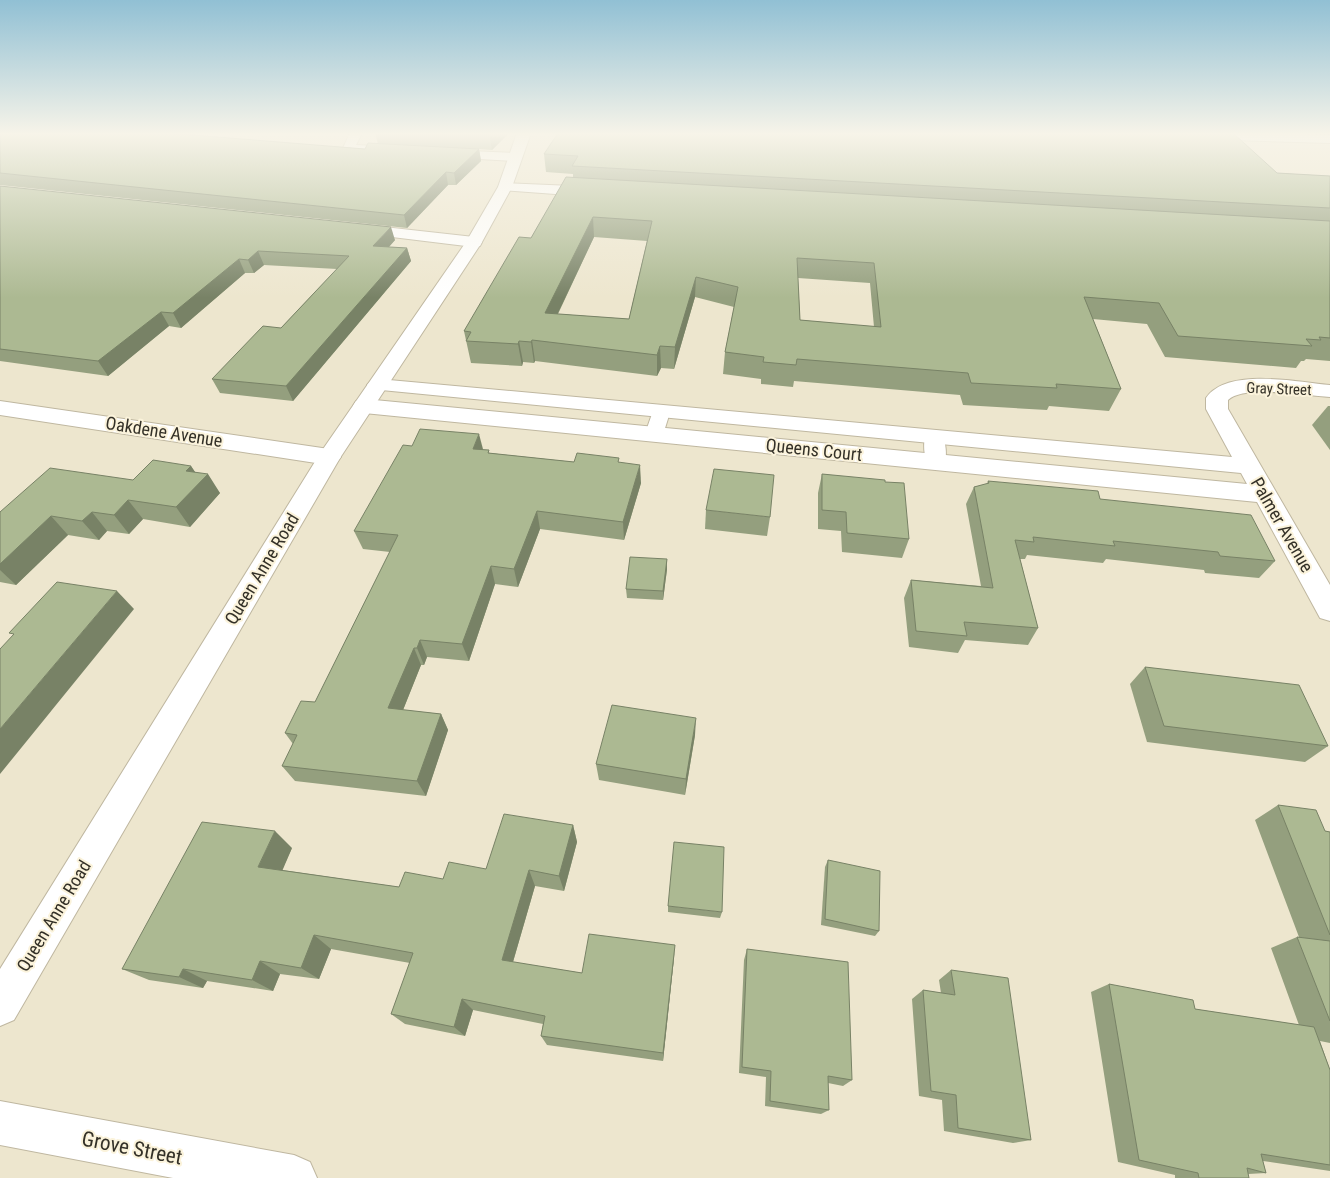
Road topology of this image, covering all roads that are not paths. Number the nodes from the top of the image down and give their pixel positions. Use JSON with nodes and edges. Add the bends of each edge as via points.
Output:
{"nodes":[{"id":1,"x":504,"y":188,"type":"edge"},
{"id":2,"x":522,"y":188,"type":"edge"},
{"id":3,"x":609,"y":193,"type":"edge"},
{"id":4,"x":343,"y":228,"type":"edge"},
{"id":5,"x":474,"y":242,"type":"junction"},
{"id":6,"x":1330,"y":391,"type":"edge"},
{"id":7,"x":371,"y":396,"type":"junction"},
{"id":8,"x":0,"y":408,"type":"edge"},
{"id":9,"x":661,"y":412,"type":"junction"},
{"id":10,"x":656,"y":434,"type":"junction"},
{"id":11,"x":934,"y":437,"type":"junction"},
{"id":12,"x":329,"y":457,"type":"junction"},
{"id":13,"x":936,"y":462,"type":"junction"},
{"id":14,"x":1249,"y":466,"type":"junction"},
{"id":15,"x":1264,"y":494,"type":"junction"},
{"id":16,"x":1330,"y":610,"type":"edge"},
{"id":17,"x":0,"y":1006,"type":"edge"},
{"id":18,"x":0,"y":1123,"type":"edge"},
{"id":19,"x":294,"y":1178,"type":"edge"}],
"edges":[{"from":1,"to":5,"type":"street","name":"Queen Anne Road"},
{"from":2,"to":3,"type":"street"},
{"from":4,"to":5,"type":"street"},
{"from":5,"to":7,"type":"street","name":"Queen Anne Road"},
{"from":6,"to":14,"type":"street","name":"Gray Street","via":[[1248,385],[1226,390],[1218,398],[1217,409]]},
{"from":7,"to":9,"type":"street","name":"Queens Court"},
{"from":7,"to":10,"type":"street","name":"Queens Court"},
{"from":7,"to":12,"type":"street","name":"Queen Anne Road"},
{"from":8,"to":12,"type":"street","name":"Oakdene Avenue"},
{"from":9,"to":10,"type":"lane"},
{"from":9,"to":11,"type":"street","name":"Queens Court"},
{"from":10,"to":13,"type":"street","name":"Queens Court"},
{"from":11,"to":13,"type":"lane"},
{"from":11,"to":14,"type":"street","name":"Queens Court"},
{"from":12,"to":17,"type":"street","name":"Queen Anne Road"},
{"from":13,"to":15,"type":"street","name":"Queens Court"},
{"from":14,"to":15,"type":"street","name":"Palmer Avenue"},
{"from":15,"to":16,"type":"street","name":"Palmer Avenue"},
{"from":18,"to":19,"type":"street","name":"Grove Street"}]}
